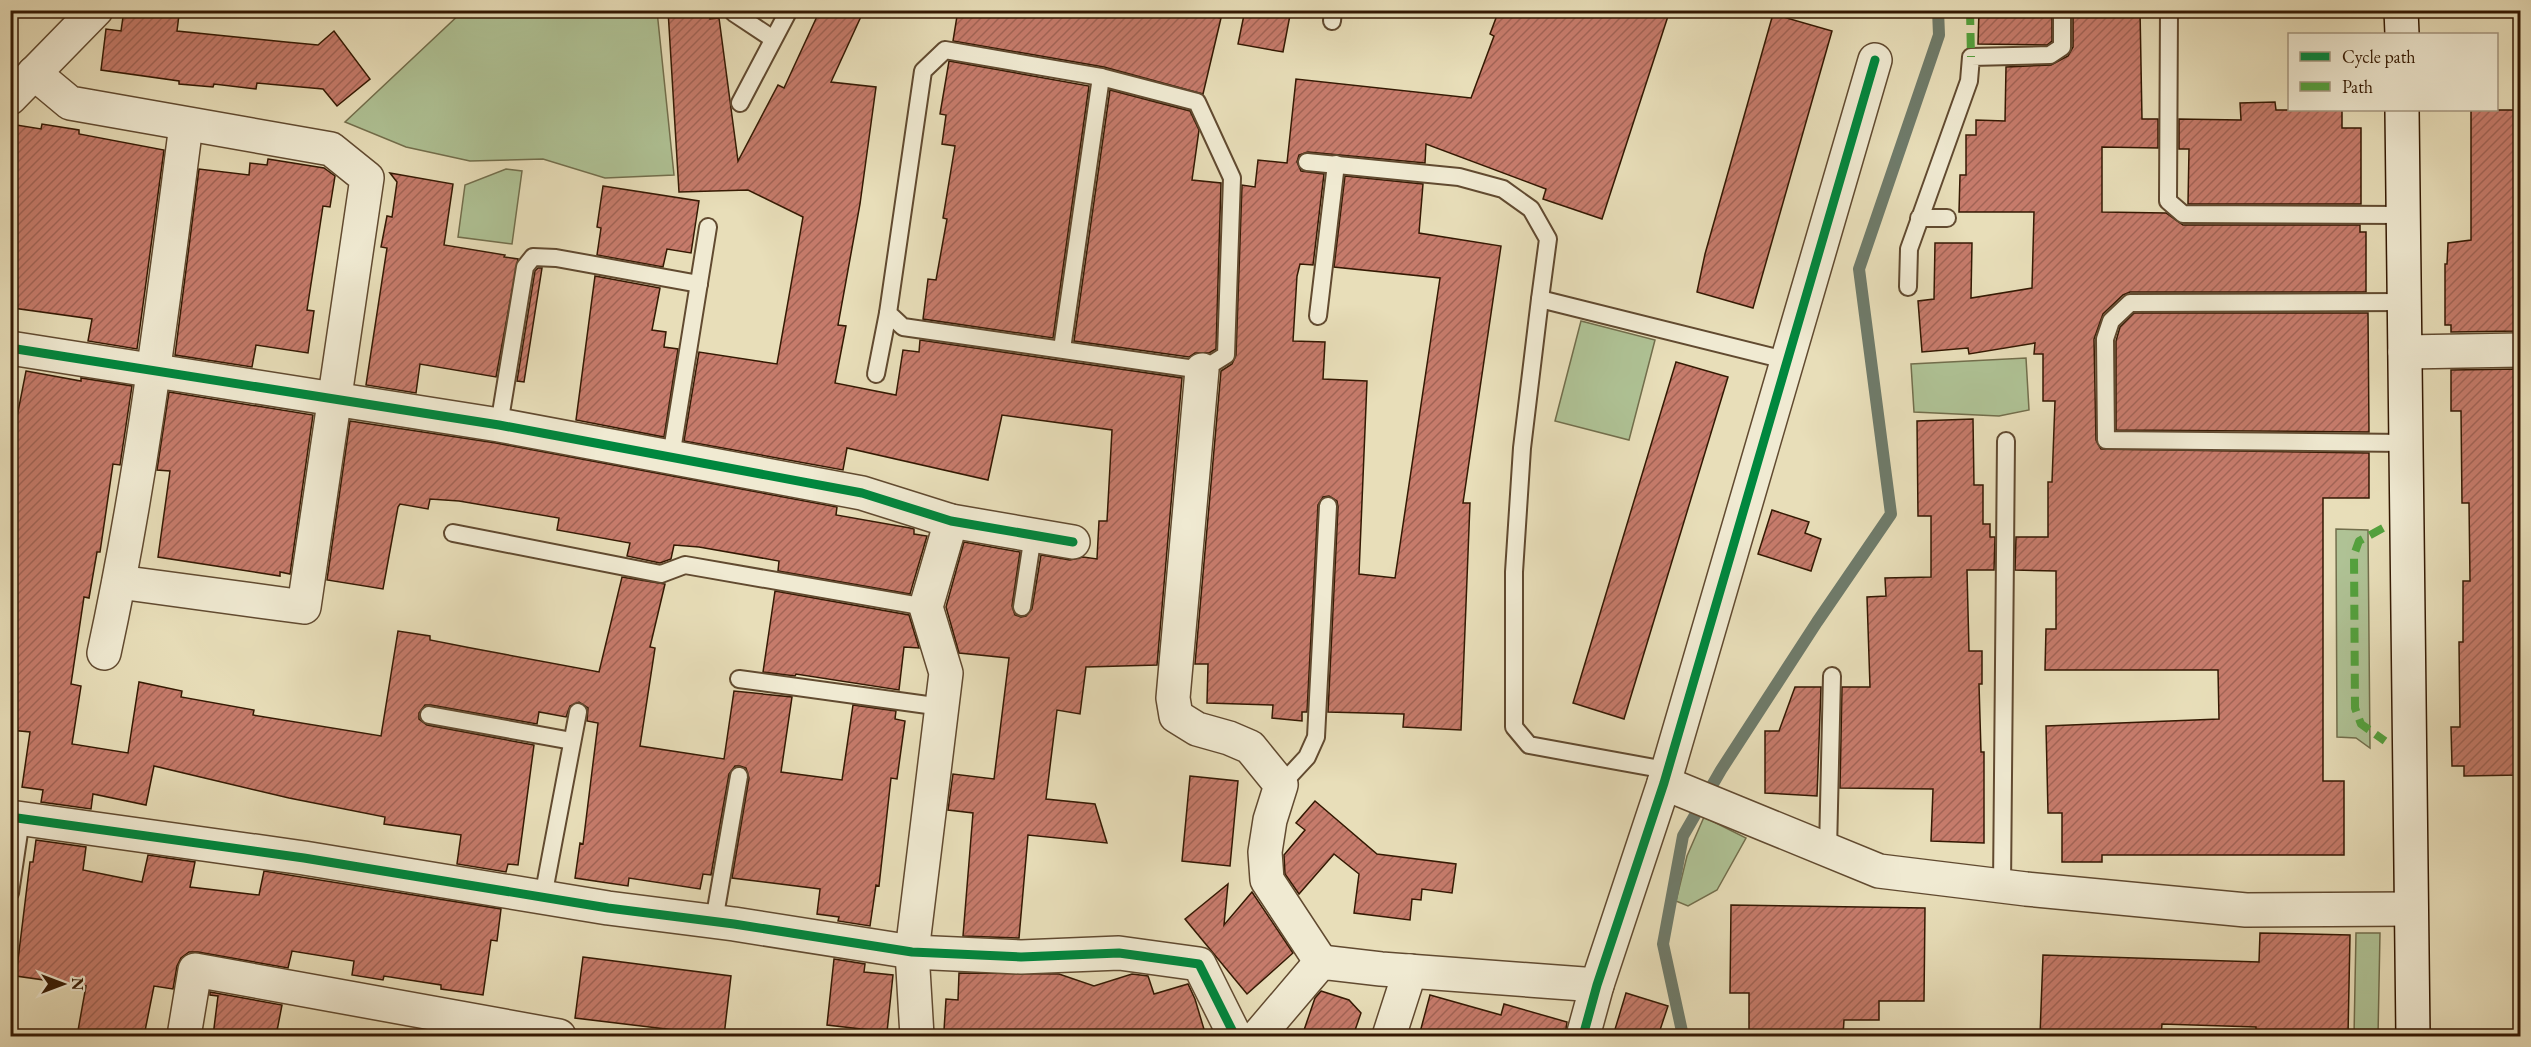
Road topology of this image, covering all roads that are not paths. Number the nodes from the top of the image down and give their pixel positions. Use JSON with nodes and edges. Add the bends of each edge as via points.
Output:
{"nodes":[{"id":1,"x":96,"y":10,"type":"edge"},
{"id":2,"x":733,"y":10,"type":"edge"},
{"id":3,"x":789,"y":10,"type":"edge"},
{"id":4,"x":2062,"y":10,"type":"edge"},
{"id":5,"x":2169,"y":10,"type":"edge"},
{"id":6,"x":2401,"y":10,"type":"edge"},
{"id":7,"x":2402,"y":33,"type":"edge"},
{"id":8,"x":772,"y":39,"type":"junction"},
{"id":9,"x":1875,"y":60,"type":"dead end"},
{"id":10,"x":34,"y":73,"type":"junction"},
{"id":11,"x":1101,"y":77,"type":"junction"},
{"id":12,"x":10,"y":98,"type":"edge"},
{"id":13,"x":740,"y":103,"type":"dead end"},
{"id":14,"x":2402,"y":111,"type":"edge"},
{"id":15,"x":186,"y":125,"type":"junction"},
{"id":16,"x":1307,"y":162,"type":"dead end"},
{"id":17,"x":1336,"y":164,"type":"junction"},
{"id":18,"x":2403,"y":215,"type":"junction"},
{"id":19,"x":1919,"y":218,"type":"junction"},
{"id":20,"x":1947,"y":218,"type":"dead end"},
{"id":21,"x":708,"y":227,"type":"dead end"},
{"id":22,"x":699,"y":284,"type":"junction"},
{"id":23,"x":1908,"y":287,"type":"dead end"},
{"id":24,"x":1540,"y":299,"type":"junction"},
{"id":25,"x":2404,"y":302,"type":"junction"},
{"id":26,"x":888,"y":313,"type":"junction"},
{"id":27,"x":1318,"y":316,"type":"dead end"},
{"id":28,"x":10,"y":348,"type":"edge"},
{"id":29,"x":1062,"y":349,"type":"junction"},
{"id":30,"x":2520,"y":350,"type":"edge"},
{"id":31,"x":2404,"y":352,"type":"junction"},
{"id":32,"x":1789,"y":361,"type":"junction"},
{"id":33,"x":1202,"y":370,"type":"junction"},
{"id":34,"x":154,"y":371,"type":"junction"},
{"id":35,"x":876,"y":374,"type":"dead end"},
{"id":36,"x":334,"y":398,"type":"junction"},
{"id":37,"x":499,"y":425,"type":"junction"},
{"id":38,"x":2006,"y":441,"type":"dead end"},
{"id":39,"x":2406,"y":443,"type":"junction"},
{"id":40,"x":671,"y":457,"type":"junction"},
{"id":41,"x":1328,"y":506,"type":"dead end"},
{"id":42,"x":951,"y":521,"type":"junction"},
{"id":43,"x":453,"y":533,"type":"dead end"},
{"id":44,"x":1033,"y":535,"type":"junction"},
{"id":45,"x":1073,"y":542,"type":"dead end"},
{"id":46,"x":119,"y":582,"type":"junction"},
{"id":47,"x":926,"y":607,"type":"junction"},
{"id":48,"x":1022,"y":607,"type":"dead end"},
{"id":49,"x":104,"y":653,"type":"dead end"},
{"id":50,"x":1832,"y":676,"type":"dead end"},
{"id":51,"x":740,"y":679,"type":"dead end"},
{"id":52,"x":942,"y":707,"type":"junction"},
{"id":53,"x":578,"y":711,"type":"dead end"},
{"id":54,"x":429,"y":715,"type":"dead end"},
{"id":55,"x":572,"y":741,"type":"junction"},
{"id":56,"x":740,"y":776,"type":"dead end"},
{"id":57,"x":1671,"y":781,"type":"junction"},
{"id":58,"x":1281,"y":785,"type":"junction"},
{"id":59,"x":16,"y":818,"type":"edge"},
{"id":60,"x":1828,"y":850,"type":"junction"},
{"id":61,"x":2002,"y":887,"type":"junction"},
{"id":62,"x":10,"y":892,"type":"edge"},
{"id":63,"x":543,"y":897,"type":"junction"},
{"id":64,"x":2411,"y":909,"type":"junction"},
{"id":65,"x":714,"y":921,"type":"junction"},
{"id":66,"x":912,"y":952,"type":"junction"},
{"id":67,"x":1322,"y":962,"type":"junction"},
{"id":68,"x":1410,"y":971,"type":"junction"},
{"id":69,"x":1597,"y":985,"type":"junction"},
{"id":70,"x":184,"y":1036,"type":"edge"},
{"id":71,"x":559,"y":1036,"type":"edge"},
{"id":72,"x":917,"y":1036,"type":"edge"},
{"id":73,"x":1235,"y":1036,"type":"edge"},
{"id":74,"x":1258,"y":1036,"type":"edge"},
{"id":75,"x":1389,"y":1036,"type":"edge"},
{"id":76,"x":1583,"y":1036,"type":"edge"},
{"id":77,"x":2413,"y":1036,"type":"edge"}],
"edges":[{"from":1,"to":10,"type":"street"},
{"from":2,"to":8,"type":"lane"},
{"from":3,"to":8,"type":"lane"},
{"from":4,"to":19,"type":"lane","via":[[2062,48],[2050,55],[1971,57],[1969,81]]},
{"from":5,"to":18,"type":"lane","via":[[2168,201],[2183,214]]},
{"from":6,"to":7,"type":"street"},
{"from":8,"to":13,"type":"lane"},
{"from":9,"to":32,"type":"street"},
{"from":10,"to":12,"type":"street"},
{"from":10,"to":15,"type":"street","via":[[70,103]]},
{"from":11,"to":26,"type":"lane","via":[[945,50],[923,70]]},
{"from":11,"to":29,"type":"lane"},
{"from":11,"to":33,"type":"lane","via":[[1197,102],[1232,178],[1226,355]]},
{"from":14,"to":18,"type":"street"},
{"from":15,"to":34,"type":"street"},
{"from":15,"to":36,"type":"street","via":[[331,149],[367,178]]},
{"from":16,"to":17,"type":"lane"},
{"from":17,"to":24,"type":"lane","via":[[1459,177],[1503,189],[1531,209],[1548,239]]},
{"from":17,"to":27,"type":"lane"},
{"from":18,"to":25,"type":"street"},
{"from":19,"to":20,"type":"lane"},
{"from":19,"to":23,"type":"lane","via":[[1909,249]]},
{"from":21,"to":22,"type":"lane"},
{"from":22,"to":37,"type":"lane","via":[[533,257],[525,267]]},
{"from":22,"to":40,"type":"lane"},
{"from":24,"to":32,"type":"lane"},
{"from":24,"to":57,"type":"lane","via":[[1522,448],[1514,572],[1514,727],[1529,745]]},
{"from":25,"to":31,"type":"street"},
{"from":25,"to":39,"type":"lane","via":[[2130,303],[2111,321],[2105,339],[2106,440]]},
{"from":26,"to":29,"type":"lane","via":[[903,327]]},
{"from":26,"to":35,"type":"lane"},
{"from":28,"to":34,"type":"street"},
{"from":29,"to":33,"type":"lane"},
{"from":30,"to":31,"type":"street"},
{"from":31,"to":39,"type":"street"},
{"from":32,"to":57,"type":"street"},
{"from":33,"to":58,"type":"street","via":[[1173,698],[1176,716],[1197,729],[1250,747]]},
{"from":34,"to":36,"type":"street"},
{"from":34,"to":46,"type":"street"},
{"from":36,"to":37,"type":"street"},
{"from":36,"to":46,"type":"street","via":[[304,607]]},
{"from":37,"to":40,"type":"street"},
{"from":38,"to":61,"type":"lane"},
{"from":39,"to":64,"type":"street"},
{"from":40,"to":42,"type":"street","via":[[862,493]]},
{"from":41,"to":58,"type":"lane","via":[[1316,737],[1307,757]]},
{"from":42,"to":44,"type":"street"},
{"from":42,"to":47,"type":"street"},
{"from":43,"to":47,"type":"lane","via":[[661,574],[685,565]]},
{"from":44,"to":45,"type":"street"},
{"from":44,"to":48,"type":"lane"},
{"from":46,"to":49,"type":"street"},
{"from":47,"to":52,"type":"street","via":[[946,673]]},
{"from":50,"to":60,"type":"lane"},
{"from":51,"to":52,"type":"lane"},
{"from":52,"to":66,"type":"street"},
{"from":53,"to":55,"type":"lane"},
{"from":54,"to":55,"type":"lane"},
{"from":55,"to":63,"type":"lane"},
{"from":56,"to":65,"type":"lane"},
{"from":57,"to":60,"type":"street","via":[[1722,807]]},
{"from":57,"to":69,"type":"street"},
{"from":58,"to":67,"type":"street","via":[[1265,852],[1267,880]]},
{"from":59,"to":62,"type":"lane"},
{"from":59,"to":63,"type":"street","via":[[304,858]]},
{"from":60,"to":61,"type":"street","via":[[1879,871]]},
{"from":61,"to":64,"type":"street","via":[[2246,910]]},
{"from":63,"to":65,"type":"street"},
{"from":64,"to":77,"type":"street"},
{"from":65,"to":66,"type":"street"},
{"from":66,"to":72,"type":"street"},
{"from":66,"to":73,"type":"street","via":[[1021,957],[1119,953],[1199,964]]},
{"from":67,"to":68,"type":"street"},
{"from":67,"to":74,"type":"street"},
{"from":68,"to":69,"type":"street"},
{"from":68,"to":75,"type":"street"},
{"from":69,"to":76,"type":"street"},
{"from":70,"to":71,"type":"street","via":[[195,970]]}]}
